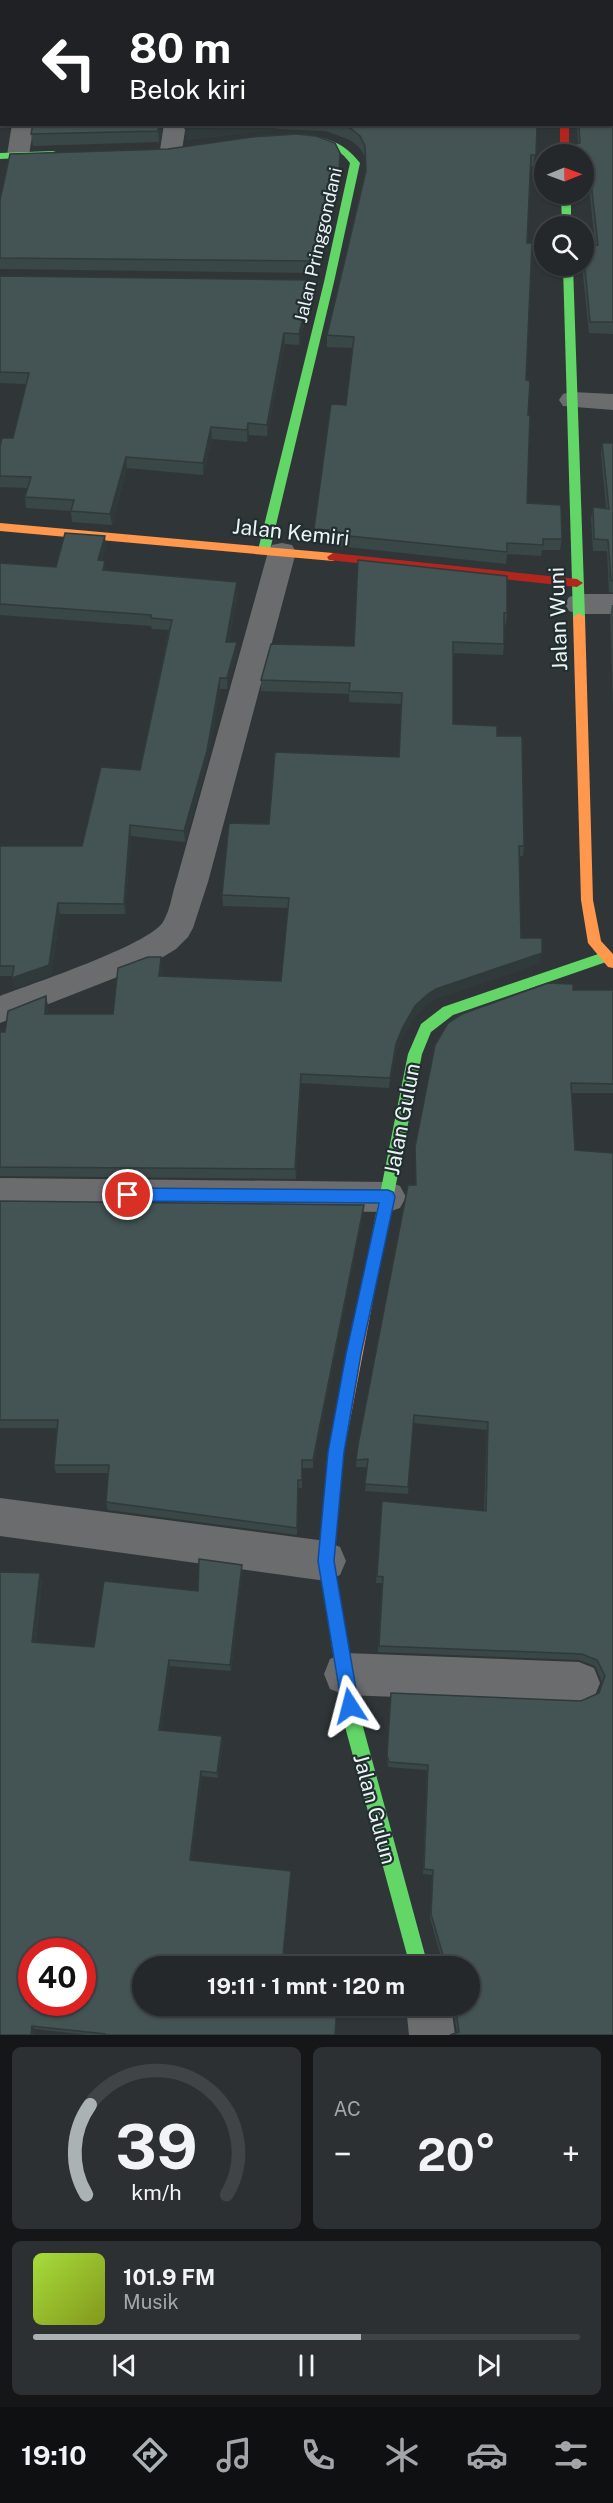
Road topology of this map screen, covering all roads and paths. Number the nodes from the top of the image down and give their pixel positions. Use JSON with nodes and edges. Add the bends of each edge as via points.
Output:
{"nodes":[{"id":1,"x":22,"y":126,"type":"edge"},
{"id":2,"x":175,"y":126,"type":"edge"},
{"id":3,"x":564,"y":126,"type":"edge"},
{"id":4,"x":278,"y":139,"type":"edge"},
{"id":5,"x":565,"y":144,"type":"edge"},
{"id":6,"x":171,"y":150,"type":"edge"},
{"id":7,"x":65,"y":154,"type":"edge"},
{"id":8,"x":9,"y":156,"type":"edge"},
{"id":9,"x":568,"y":276,"type":"edge"},
{"id":10,"x":572,"y":400,"type":"junction"},
{"id":11,"x":613,"y":402,"type":"edge"},
{"id":12,"x":0,"y":527,"type":"edge"},
{"id":13,"x":273,"y":551,"type":"junction"},
{"id":14,"x":578,"y":593,"type":"junction"},
{"id":15,"x":613,"y":604,"type":"edge"},
{"id":16,"x":608,"y":960,"type":"edge"},
{"id":17,"x":0,"y":1010,"type":"edge"},
{"id":18,"x":0,"y":1193,"type":"edge"},
{"id":19,"x":388,"y":1197,"type":"junction"},
{"id":20,"x":0,"y":1517,"type":"edge"},
{"id":21,"x":326,"y":1561,"type":"junction"},
{"id":22,"x":345,"y":1674,"type":"junction"},
{"id":23,"x":579,"y":1683,"type":"dead end"},
{"id":24,"x":416,"y":1956,"type":"edge"},
{"id":25,"x":430,"y":2016,"type":"edge"},
{"id":26,"x":432,"y":2035,"type":"edge"}],
"edges":[{"from":1,"to":8,"type":"street"},
{"from":2,"to":6,"type":"street"},
{"from":3,"to":5,"type":"street"},
{"from":4,"to":13,"type":"street","name":"Jalan Pringgondani","via":[[323,140],[350,153],[355,163],[317,282]]},
{"from":7,"to":8,"type":"street"},
{"from":9,"to":10,"type":"street","name":"Jalan Wuni"},
{"from":10,"to":11,"type":"street"},
{"from":10,"to":14,"type":"street","name":"Jalan Wuni"},
{"from":12,"to":13,"type":"street","name":"Jalan Kemiri"},
{"from":13,"to":14,"type":"street","name":"Jalan Kemiri"},
{"from":13,"to":17,"type":"street","via":[[195,871],[177,928],[142,954]]},
{"from":14,"to":15,"type":"street"},
{"from":14,"to":16,"type":"street","name":"Jalan Wuni","via":[[587,900],[595,944]]},
{"from":16,"to":19,"type":"street","name":"Jalan Gulun","via":[[433,1018],[422,1033],[415,1054]]},
{"from":18,"to":19,"type":"street"},
{"from":19,"to":21,"type":"street","name":"Jalan Gulun","via":[[336,1452]]},
{"from":20,"to":21,"type":"street"},
{"from":21,"to":22,"type":"street","name":"Jalan Gulun"},
{"from":22,"to":23,"type":"street"},
{"from":22,"to":24,"type":"street","name":"Jalan Gulun","via":[[353,1723]]},
{"from":25,"to":26,"type":"street"}]}
